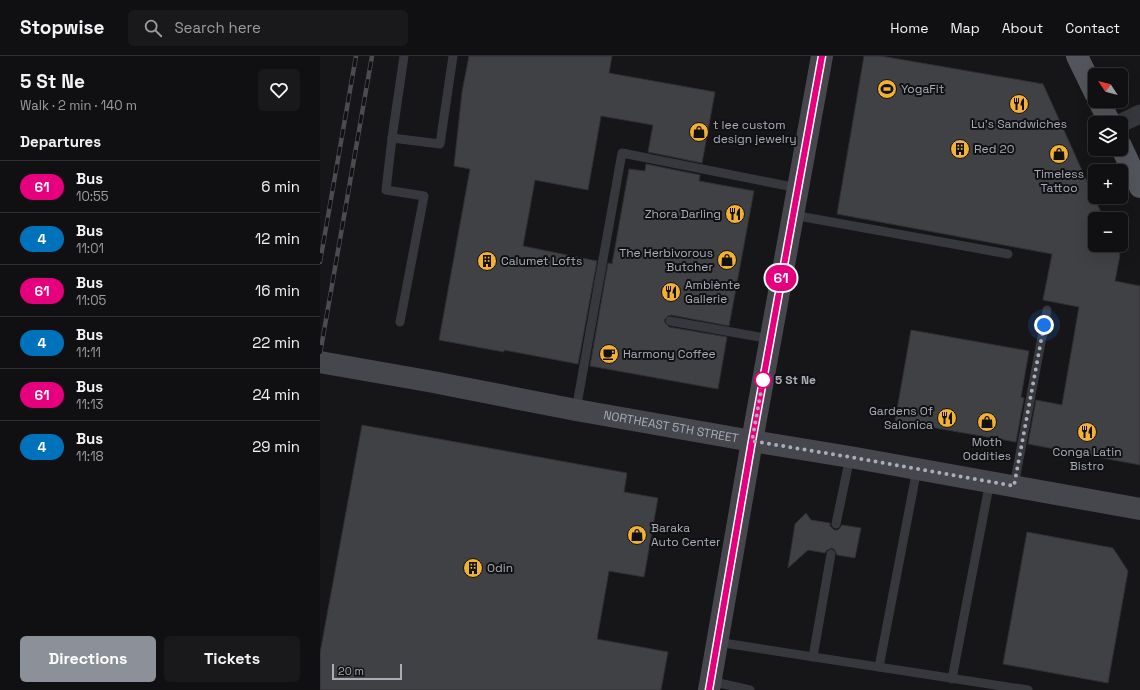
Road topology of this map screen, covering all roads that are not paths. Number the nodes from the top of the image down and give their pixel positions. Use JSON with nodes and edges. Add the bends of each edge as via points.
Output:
{"nodes":[{"id":1,"x":404,"y":56,"type":"edge"},
{"id":2,"x":453,"y":56,"type":"edge"},
{"id":3,"x":822,"y":56,"type":"edge"},
{"id":4,"x":1077,"y":56,"type":"edge"},
{"id":5,"x":1088,"y":79,"type":"edge"},
{"id":6,"x":1140,"y":114,"type":"edge"},
{"id":7,"x":1128,"y":120,"type":"edge"},
{"id":8,"x":392,"y":138,"type":"junction"},
{"id":9,"x":1126,"y":156,"type":"edge"},
{"id":10,"x":1140,"y":187,"type":"edge"},
{"id":11,"x":798,"y":188,"type":"junction"},
{"id":12,"x":793,"y":215,"type":"junction"},
{"id":13,"x":1008,"y":254,"type":"dead end"},
{"id":14,"x":1047,"y":310,"type":"dead end"},
{"id":15,"x":670,"y":321,"type":"dead end"},
{"id":16,"x":400,"y":322,"type":"dead end"},
{"id":17,"x":770,"y":339,"type":"junction"},
{"id":18,"x":320,"y":362,"type":"edge"},
{"id":19,"x":576,"y":410,"type":"junction"},
{"id":20,"x":752,"y":441,"type":"junction"},
{"id":21,"x":850,"y":457,"type":"junction"},
{"id":22,"x":917,"y":469,"type":"junction"},
{"id":23,"x":990,"y":481,"type":"junction"},
{"id":24,"x":1014,"y":486,"type":"junction"},
{"id":25,"x":1140,"y":509,"type":"edge"},
{"id":26,"x":836,"y":524,"type":"dead end"},
{"id":27,"x":831,"y":554,"type":"dead end"},
{"id":28,"x":716,"y":642,"type":"junction"},
{"id":29,"x":813,"y":657,"type":"junction"},
{"id":30,"x":880,"y":667,"type":"junction"},
{"id":31,"x":952,"y":679,"type":"junction"},
{"id":32,"x":709,"y":685,"type":"edge"},
{"id":33,"x":750,"y":690,"type":"edge"},
{"id":34,"x":1028,"y":690,"type":"edge"}],
"edges":[{"from":1,"to":8,"type":"lane"},
{"from":2,"to":8,"type":"lane","via":[[440,144]]},
{"from":3,"to":11,"type":"street"},
{"from":4,"to":5,"type":"main road"},
{"from":6,"to":7,"type":"street"},
{"from":8,"to":16,"type":"lane","via":[[386,190],[424,196]]},
{"from":9,"to":10,"type":"main road"},
{"from":11,"to":12,"type":"street"},
{"from":11,"to":19,"type":"lane","via":[[622,153]]},
{"from":12,"to":13,"type":"lane"},
{"from":12,"to":17,"type":"street"},
{"from":14,"to":24,"type":"lane"},
{"from":15,"to":17,"type":"lane"},
{"from":17,"to":20,"type":"street"},
{"from":18,"to":19,"type":"street","name":"NORTHEAST 5TH STREET"},
{"from":19,"to":20,"type":"street","name":"NORTHEAST 5TH STREET"},
{"from":20,"to":21,"type":"street","name":"NORTHEAST 5TH STREET"},
{"from":20,"to":28,"type":"street"},
{"from":21,"to":22,"type":"street","name":"NORTHEAST 5TH STREET"},
{"from":21,"to":26,"type":"lane"},
{"from":22,"to":23,"type":"street","name":"NORTHEAST 5TH STREET"},
{"from":22,"to":30,"type":"lane"},
{"from":23,"to":24,"type":"street","name":"NORTHEAST 5TH STREET"},
{"from":23,"to":31,"type":"lane"},
{"from":24,"to":25,"type":"street","name":"NORTHEAST 5TH STREET"},
{"from":27,"to":29,"type":"lane"},
{"from":28,"to":29,"type":"lane"},
{"from":28,"to":32,"type":"street"},
{"from":29,"to":30,"type":"lane"},
{"from":30,"to":31,"type":"lane"},
{"from":31,"to":34,"type":"lane"},
{"from":32,"to":33,"type":"lane"}]}
